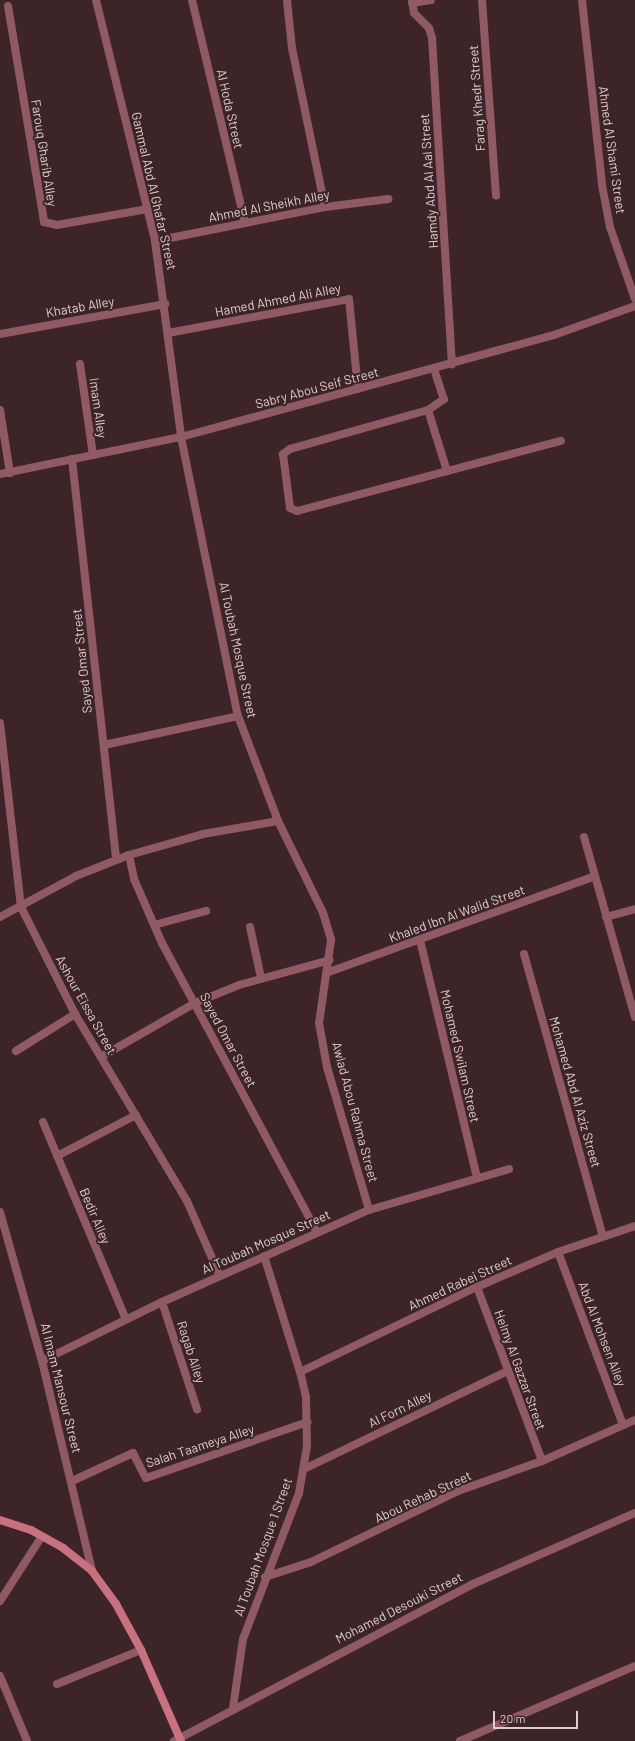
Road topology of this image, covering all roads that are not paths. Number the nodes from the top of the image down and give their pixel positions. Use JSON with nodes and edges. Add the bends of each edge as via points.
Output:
{"nodes":[{"id":1,"x":96,"y":0,"type":"edge"},
{"id":2,"x":192,"y":0,"type":"edge"},
{"id":3,"x":287,"y":0,"type":"edge"},
{"id":4,"x":431,"y":0,"type":"edge"},
{"id":5,"x":482,"y":0,"type":"edge"},
{"id":6,"x":582,"y":0,"type":"edge"},
{"id":7,"x":412,"y":1,"type":"edge"},
{"id":8,"x":8,"y":6,"type":"dead end"},
{"id":9,"x":496,"y":195,"type":"dead end"},
{"id":10,"x":389,"y":199,"type":"dead end"},
{"id":11,"x":325,"y":207,"type":"junction"},
{"id":12,"x":148,"y":209,"type":"junction"},
{"id":13,"x":245,"y":224,"type":"junction"},
{"id":14,"x":155,"y":241,"type":"junction"},
{"id":15,"x":635,"y":299,"type":"edge"},
{"id":16,"x":165,"y":304,"type":"junction"},
{"id":17,"x":635,"y":306,"type":"edge"},
{"id":18,"x":168,"y":333,"type":"junction"},
{"id":19,"x":0,"y":334,"type":"edge"},
{"id":20,"x":80,"y":364,"type":"dead end"},
{"id":21,"x":452,"y":364,"type":"junction"},
{"id":22,"x":434,"y":369,"type":"junction"},
{"id":23,"x":358,"y":389,"type":"junction"},
{"id":24,"x":0,"y":410,"type":"edge"},
{"id":25,"x":428,"y":410,"type":"junction"},
{"id":26,"x":181,"y":437,"type":"junction"},
{"id":27,"x":561,"y":441,"type":"dead end"},
{"id":28,"x":93,"y":455,"type":"junction"},
{"id":29,"x":72,"y":459,"type":"junction"},
{"id":30,"x":447,"y":471,"type":"junction"},
{"id":31,"x":10,"y":473,"type":"junction"},
{"id":32,"x":0,"y":474,"type":"edge"},
{"id":33,"x":238,"y":716,"type":"junction"},
{"id":34,"x":0,"y":723,"type":"edge"},
{"id":35,"x":104,"y":745,"type":"junction"},
{"id":36,"x":9,"y":802,"type":"junction"},
{"id":37,"x":0,"y":804,"type":"edge"},
{"id":38,"x":278,"y":822,"type":"junction"},
{"id":39,"x":584,"y":838,"type":"dead end"},
{"id":40,"x":129,"y":855,"type":"junction"},
{"id":41,"x":116,"y":860,"type":"junction"},
{"id":42,"x":595,"y":876,"type":"junction"},
{"id":43,"x":21,"y":907,"type":"junction"},
{"id":44,"x":635,"y":909,"type":"edge"},
{"id":45,"x":206,"y":911,"type":"dead end"},
{"id":46,"x":606,"y":917,"type":"junction"},
{"id":47,"x":0,"y":918,"type":"edge"},
{"id":48,"x":154,"y":925,"type":"junction"},
{"id":49,"x":250,"y":927,"type":"dead end"},
{"id":50,"x":420,"y":940,"type":"junction"},
{"id":51,"x":524,"y":954,"type":"dead end"},
{"id":52,"x":330,"y":960,"type":"junction"},
{"id":53,"x":326,"y":973,"type":"junction"},
{"id":54,"x":261,"y":978,"type":"junction"},
{"id":55,"x":195,"y":1003,"type":"junction"},
{"id":56,"x":75,"y":1014,"type":"junction"},
{"id":57,"x":635,"y":1014,"type":"edge"},
{"id":58,"x":16,"y":1051,"type":"dead end"},
{"id":59,"x":101,"y":1057,"type":"junction"},
{"id":60,"x":136,"y":1115,"type":"junction"},
{"id":61,"x":43,"y":1122,"type":"dead end"},
{"id":62,"x":57,"y":1156,"type":"junction"},
{"id":63,"x":509,"y":1169,"type":"dead end"},
{"id":64,"x":477,"y":1177,"type":"junction"},
{"id":65,"x":369,"y":1210,"type":"junction"},
{"id":66,"x":0,"y":1212,"type":"edge"},
{"id":67,"x":635,"y":1226,"type":"edge"},
{"id":68,"x":317,"y":1232,"type":"junction"},
{"id":69,"x":603,"y":1236,"type":"junction"},
{"id":70,"x":558,"y":1252,"type":"junction"},
{"id":71,"x":264,"y":1256,"type":"junction"},
{"id":72,"x":220,"y":1276,"type":"junction"},
{"id":73,"x":477,"y":1286,"type":"junction"},
{"id":74,"x":162,"y":1302,"type":"junction"},
{"id":75,"x":126,"y":1319,"type":"junction"},
{"id":76,"x":42,"y":1361,"type":"junction"},
{"id":77,"x":300,"y":1372,"type":"junction"},
{"id":78,"x":506,"y":1372,"type":"junction"},
{"id":79,"x":197,"y":1409,"type":"dead end"},
{"id":80,"x":635,"y":1420,"type":"edge"},
{"id":81,"x":308,"y":1422,"type":"junction"},
{"id":82,"x":623,"y":1425,"type":"junction"},
{"id":83,"x":542,"y":1461,"type":"junction"},
{"id":84,"x":304,"y":1469,"type":"junction"},
{"id":85,"x":72,"y":1481,"type":"junction"},
{"id":86,"x":635,"y":1513,"type":"edge"},
{"id":87,"x":0,"y":1520,"type":"edge"},
{"id":88,"x":42,"y":1536,"type":"junction"},
{"id":89,"x":92,"y":1571,"type":"junction"},
{"id":90,"x":265,"y":1577,"type":"junction"},
{"id":91,"x":0,"y":1601,"type":"edge"},
{"id":92,"x":141,"y":1650,"type":"junction"},
{"id":93,"x":635,"y":1666,"type":"edge"},
{"id":94,"x":0,"y":1676,"type":"edge"},
{"id":95,"x":57,"y":1684,"type":"dead end"},
{"id":96,"x":233,"y":1708,"type":"junction"},
{"id":97,"x":179,"y":1740,"type":"edge"},
{"id":98,"x":27,"y":1741,"type":"edge"},
{"id":99,"x":460,"y":1741,"type":"edge"}],
"edges":[{"from":1,"to":12,"type":"street","name":"Gammal Abd Al Ghafar Street"},
{"from":2,"to":13,"type":"street","name":"Al Hoda Street"},
{"from":3,"to":11,"type":"street","via":[[292,48]]},
{"from":4,"to":7,"type":"street"},
{"from":5,"to":9,"type":"street","name":"Farag Khedr Street"},
{"from":6,"to":15,"type":"street","name":"Ahmed Al Shami Street","via":[[602,185],[610,226]]},
{"from":7,"to":21,"type":"street","name":"Hamdy Abd Al Aal Street","via":[[414,13],[429,28],[432,38]]},
{"from":8,"to":12,"type":"street","name":"Farouq Gharib Alley","via":[[44,222],[57,225]]},
{"from":10,"to":11,"type":"street","name":"Ahmed Al Sheikh Alley"},
{"from":11,"to":13,"type":"street","name":"Ahmed Al Sheikh Alley"},
{"from":12,"to":14,"type":"street","name":"Gammal Abd Al Ghafar Street"},
{"from":13,"to":14,"type":"street","name":"Ahmed Al Sheikh Alley"},
{"from":14,"to":16,"type":"street","name":"Gammal Abd Al Ghafar Street"},
{"from":16,"to":18,"type":"street","name":"Gammal Abd Al Ghafar Street"},
{"from":16,"to":19,"type":"street","name":"Khatab Alley"},
{"from":17,"to":21,"type":"street","name":"Sabry Abou Seif Street","via":[[554,335]]},
{"from":18,"to":23,"type":"street","name":"Hamed Ahmed Ali Alley","via":[[349,299]]},
{"from":18,"to":26,"type":"street","name":"Gammal Abd Al Ghafar Street"},
{"from":20,"to":28,"type":"street","name":"Imam Alley"},
{"from":21,"to":22,"type":"street","name":"Sabry Abou Seif Street"},
{"from":22,"to":23,"type":"street","name":"Sabry Abou Seif Street"},
{"from":22,"to":25,"type":"street","via":[[444,399]]},
{"from":23,"to":26,"type":"street","name":"Sabry Abou Seif Street"},
{"from":24,"to":31,"type":"street"},
{"from":25,"to":30,"type":"street"},
{"from":25,"to":30,"type":"street","via":[[290,449],[283,454],[282,466],[290,508],[297,511]]},
{"from":26,"to":28,"type":"street","name":"Sabry Abou Seif Street"},
{"from":26,"to":33,"type":"street","name":"Al Toubah Mosque Street"},
{"from":27,"to":30,"type":"street"},
{"from":28,"to":29,"type":"street","name":"Sabry Abou Seif Street"},
{"from":29,"to":31,"type":"street","name":"Sabry Abou Seif Street"},
{"from":29,"to":35,"type":"street","name":"Sayed Omar Street"},
{"from":31,"to":32,"type":"street","name":"Sabry Abou Seif Street"},
{"from":33,"to":35,"type":"street"},
{"from":33,"to":38,"type":"street","name":"Al Toubah Mosque Street"},
{"from":34,"to":36,"type":"street","name":"Ashour Eissa Street"},
{"from":35,"to":41,"type":"street","name":"Sayed Omar Street"},
{"from":36,"to":37,"type":"street"},
{"from":36,"to":43,"type":"street","name":"Ashour Eissa Street"},
{"from":38,"to":40,"type":"street","via":[[203,834]]},
{"from":38,"to":52,"type":"street","name":"Al Toubah Mosque Street","via":[[323,913],[331,940]]},
{"from":39,"to":42,"type":"street"},
{"from":40,"to":41,"type":"street"},
{"from":40,"to":48,"type":"street","name":"Sayed Omar Street","via":[[134,879]]},
{"from":41,"to":43,"type":"street","via":[[76,876]]},
{"from":42,"to":46,"type":"street"},
{"from":42,"to":50,"type":"street","name":"Khaled Ibn Al Walid Street"},
{"from":43,"to":47,"type":"street"},
{"from":43,"to":56,"type":"street","name":"Ashour Eissa Street"},
{"from":44,"to":46,"type":"street"},
{"from":45,"to":48,"type":"street"},
{"from":46,"to":57,"type":"street"},
{"from":48,"to":55,"type":"street","name":"Sayed Omar Street"},
{"from":49,"to":54,"type":"street"},
{"from":50,"to":53,"type":"street","name":"Khaled Ibn Al Walid Street"},
{"from":50,"to":64,"type":"street","name":"Mohamed Swilam Street"},
{"from":51,"to":69,"type":"street","name":"Mohamed Abd Al Aziz Street"},
{"from":52,"to":53,"type":"street","name":"Al Toubah Mosque Street"},
{"from":52,"to":54,"type":"street"},
{"from":53,"to":65,"type":"street","name":"Awlad Abou Rahma Street","via":[[319,1024],[327,1067]]},
{"from":54,"to":55,"type":"street"},
{"from":55,"to":59,"type":"street"},
{"from":55,"to":68,"type":"street","name":"Sayed Omar Street"},
{"from":56,"to":58,"type":"street"},
{"from":56,"to":59,"type":"street","name":"Ashour Eissa Street"},
{"from":59,"to":60,"type":"street","name":"Ashour Eissa Street"},
{"from":60,"to":62,"type":"street"},
{"from":60,"to":72,"type":"street","name":"Ashour Eissa Street","via":[[187,1201]]},
{"from":61,"to":62,"type":"street","name":"Bedir Alley"},
{"from":62,"to":75,"type":"street","name":"Bedir Alley"},
{"from":63,"to":64,"type":"street","name":"Al Toubah Mosque Street"},
{"from":64,"to":65,"type":"street","name":"Al Toubah Mosque Street"},
{"from":65,"to":68,"type":"street","name":"Al Toubah Mosque Street"},
{"from":66,"to":76,"type":"street","name":"Al Imam Mansour Street"},
{"from":67,"to":69,"type":"street","name":"Ahmed Rabei Street"},
{"from":68,"to":71,"type":"street","name":"Al Toubah Mosque Street"},
{"from":69,"to":70,"type":"street","name":"Ahmed Rabei Street"},
{"from":70,"to":73,"type":"street","name":"Ahmed Rabei Street"},
{"from":70,"to":82,"type":"street","name":"Abd Al Mohsen Alley"},
{"from":71,"to":72,"type":"street","name":"Al Toubah Mosque Street"},
{"from":71,"to":77,"type":"street","name":"Al Toubah Mosque 1 Street"},
{"from":72,"to":74,"type":"street","name":"Al Toubah Mosque Street"},
{"from":73,"to":77,"type":"street","name":"Ahmed Rabei Street"},
{"from":73,"to":78,"type":"street","name":"Helmy Al Gazzar Street"},
{"from":74,"to":75,"type":"street","name":"Al Toubah Mosque Street"},
{"from":74,"to":79,"type":"street","name":"Ragab Alley"},
{"from":75,"to":76,"type":"street","name":"Al Toubah Mosque Street"},
{"from":76,"to":85,"type":"street","name":"Al Imam Mansour Street"},
{"from":77,"to":81,"type":"street","name":"Al Toubah Mosque 1 Street"},
{"from":78,"to":83,"type":"street","name":"Helmy Al Gazzar Street"},
{"from":78,"to":84,"type":"street","name":"Al Forn Alley"},
{"from":80,"to":82,"type":"street","name":"Abou Rehab Street"},
{"from":81,"to":84,"type":"street","name":"Al Toubah Mosque 1 Street"},
{"from":81,"to":85,"type":"street","name":"Salah Taameya Alley","via":[[146,1478],[133,1453]]},
{"from":82,"to":83,"type":"street","name":"Abou Rehab Street"},
{"from":83,"to":90,"type":"street","name":"Abou Rehab Street","via":[[458,1491],[311,1562]]},
{"from":84,"to":90,"type":"street","name":"Al Toubah Mosque 1 Street","via":[[299,1493]]},
{"from":85,"to":89,"type":"street","name":"Al Imam Mansour Street"},
{"from":86,"to":96,"type":"street","name":"Mohamed Desouki Street","via":[[473,1584]]},
{"from":87,"to":88,"type":"street"},
{"from":88,"to":89,"type":"street"},
{"from":88,"to":91,"type":"street"},
{"from":89,"to":92,"type":"street","via":[[116,1604]]},
{"from":90,"to":96,"type":"street","name":"Al Toubah Mosque 1 Street","via":[[243,1639]]},
{"from":92,"to":95,"type":"street"},
{"from":92,"to":97,"type":"street"},
{"from":93,"to":99,"type":"street"},
{"from":94,"to":98,"type":"street"},
{"from":96,"to":97,"type":"street","name":"Mohamed Desouki Street"}]}
